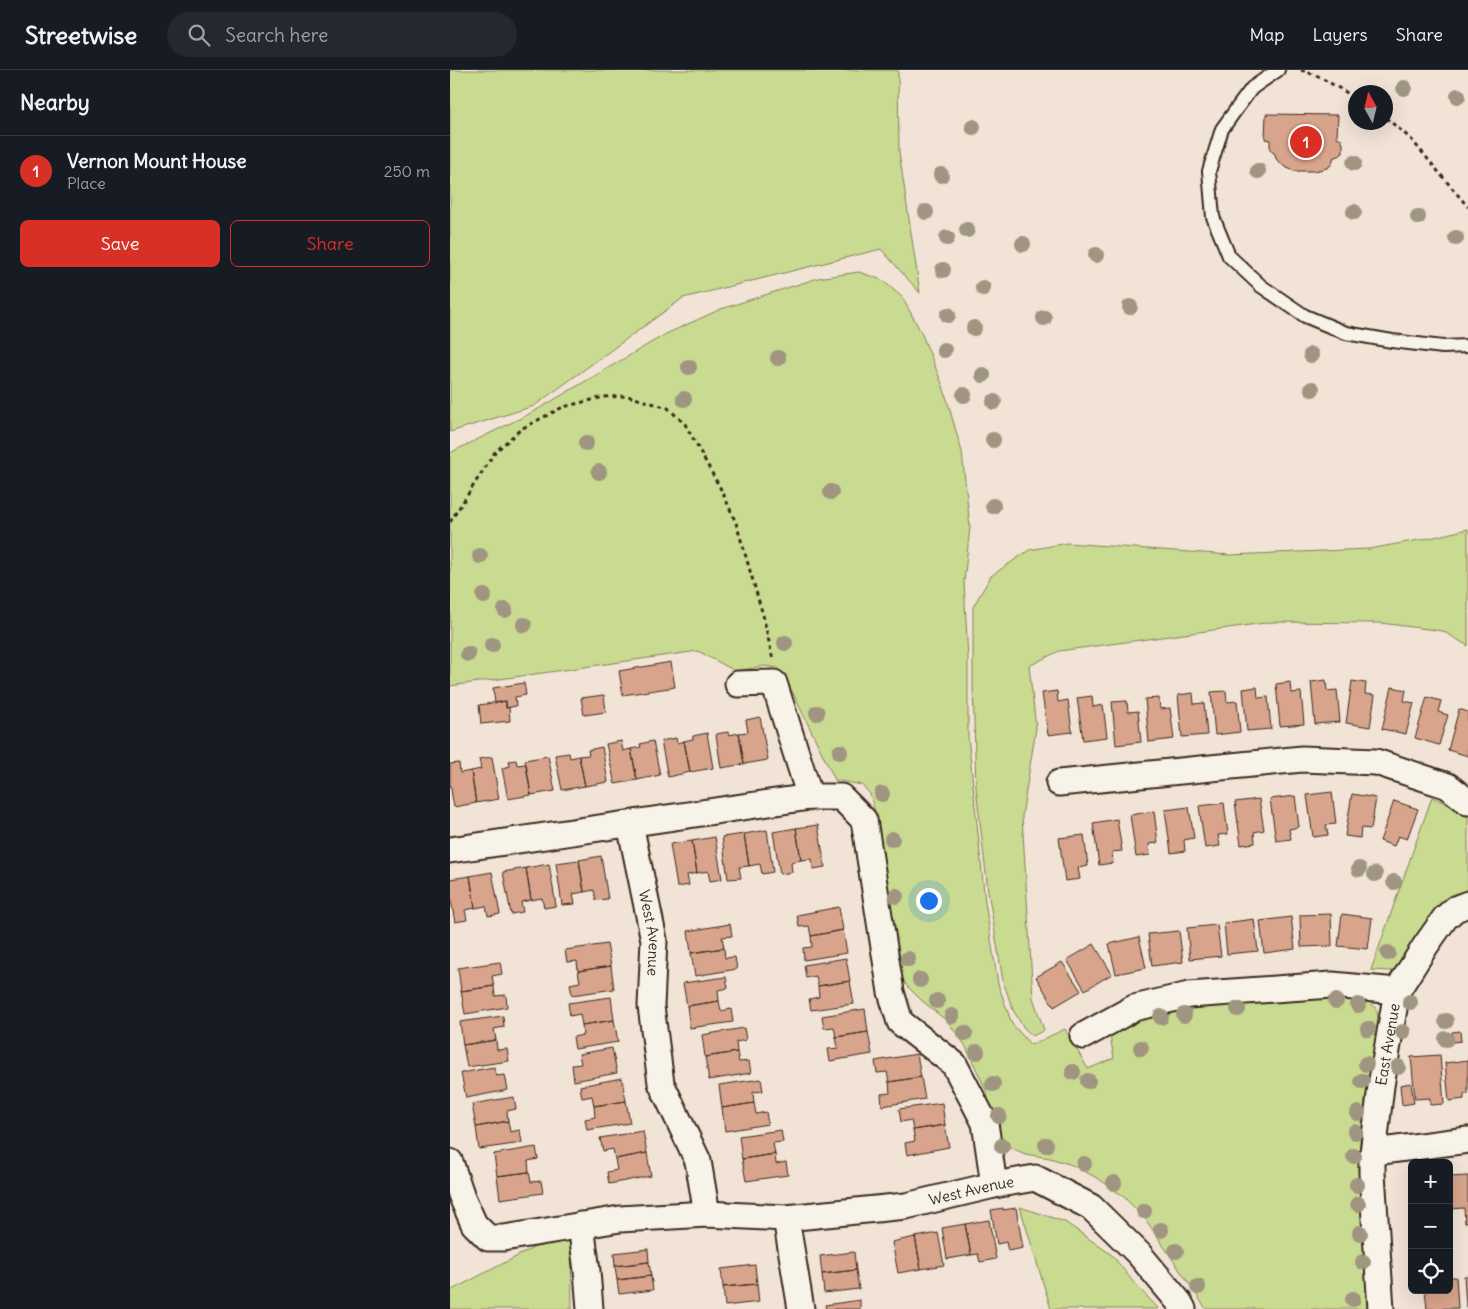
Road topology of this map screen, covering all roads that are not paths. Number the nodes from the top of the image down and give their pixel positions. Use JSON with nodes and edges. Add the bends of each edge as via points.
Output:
{"nodes":[{"id":1,"x":1278,"y":70,"type":"edge"},
{"id":2,"x":1468,"y":346,"type":"edge"},
{"id":3,"x":738,"y":684,"type":"dead end"},
{"id":4,"x":1059,"y":783,"type":"dead end"},
{"id":5,"x":810,"y":797,"type":"junction"},
{"id":6,"x":1468,"y":802,"type":"edge"},
{"id":7,"x":630,"y":824,"type":"junction"},
{"id":8,"x":450,"y":850,"type":"edge"},
{"id":9,"x":1468,"y":904,"type":"edge"},
{"id":10,"x":1397,"y":991,"type":"junction"},
{"id":11,"x":1083,"y":1036,"type":"dead end"},
{"id":12,"x":1468,"y":1140,"type":"edge"},
{"id":13,"x":1374,"y":1152,"type":"junction"},
{"id":14,"x":450,"y":1162,"type":"edge"},
{"id":15,"x":994,"y":1185,"type":"junction"},
{"id":16,"x":707,"y":1214,"type":"junction"},
{"id":17,"x":786,"y":1218,"type":"junction"},
{"id":18,"x":581,"y":1226,"type":"junction"},
{"id":19,"x":590,"y":1309,"type":"edge"},
{"id":20,"x":801,"y":1309,"type":"edge"},
{"id":21,"x":1183,"y":1309,"type":"edge"},
{"id":22,"x":1381,"y":1309,"type":"edge"}],
"edges":[{"from":1,"to":2,"type":"lane","via":[[1252,88],[1222,129],[1209,172],[1213,217],[1229,256],[1261,286],[1305,316],[1346,333],[1443,347]]},
{"from":3,"to":5,"type":"street","via":[[774,683]]},
{"from":4,"to":6,"type":"street","via":[[1302,759],[1368,762],[1448,786]]},
{"from":5,"to":7,"type":"street"},
{"from":5,"to":15,"type":"street","via":[[841,797],[864,820],[891,992],[900,1022],[954,1064],[985,1123]]},
{"from":7,"to":8,"type":"street"},
{"from":7,"to":16,"type":"street","name":"West Avenue","via":[[654,940],[651,1006],[661,1083],[698,1161]]},
{"from":9,"to":10,"type":"street","name":"East Avenue","via":[[1445,918]]},
{"from":10,"to":11,"type":"street","via":[[1332,985],[1189,994],[1134,1008]]},
{"from":10,"to":13,"type":"street","name":"East Avenue"},
{"from":12,"to":13,"type":"street"},
{"from":13,"to":22,"type":"street","name":"East Avenue","via":[[1372,1174]]},
{"from":14,"to":18,"type":"street","name":"West Avenue","via":[[474,1224],[488,1238]]},
{"from":15,"to":17,"type":"street","name":"West Avenue","via":[[906,1206]]},
{"from":15,"to":21,"type":"street","name":"West Avenue","via":[[1035,1178],[1091,1207],[1139,1254]]},
{"from":16,"to":17,"type":"street","name":"West Avenue"},
{"from":16,"to":18,"type":"street","name":"West Avenue","via":[[620,1219]]},
{"from":17,"to":20,"type":"street"},
{"from":18,"to":19,"type":"street"}]}
